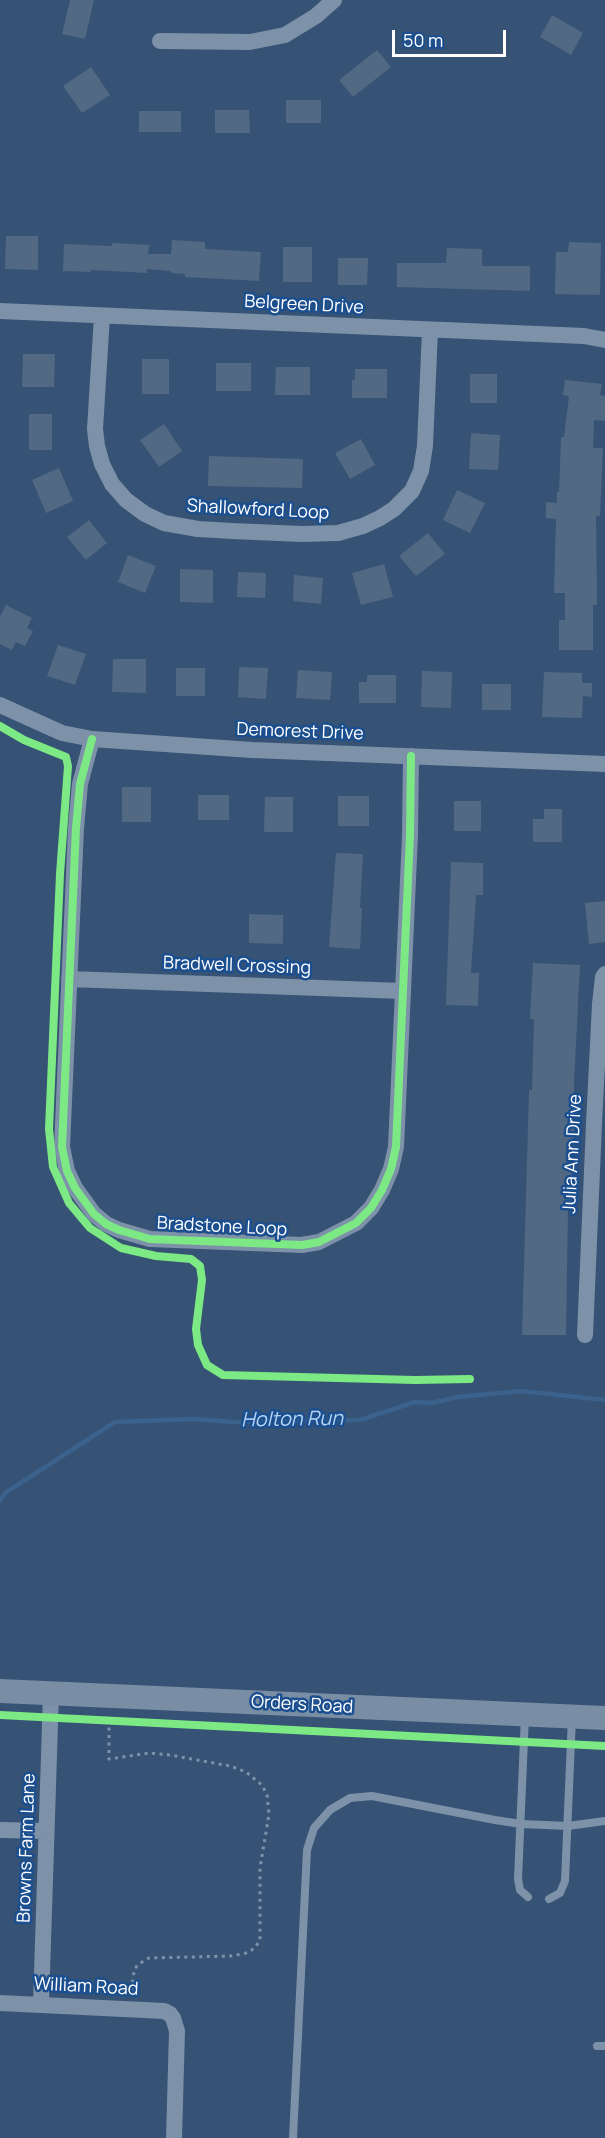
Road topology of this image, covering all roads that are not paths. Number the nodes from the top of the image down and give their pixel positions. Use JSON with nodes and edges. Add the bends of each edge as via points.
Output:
{"nodes":[{"id":1,"x":334,"y":0,"type":"edge"},
{"id":2,"x":160,"y":41,"type":"dead end"},
{"id":3,"x":0,"y":311,"type":"edge"},
{"id":4,"x":102,"y":316,"type":"junction"},
{"id":5,"x":430,"y":330,"type":"junction"},
{"id":6,"x":605,"y":340,"type":"edge"},
{"id":7,"x":0,"y":705,"type":"edge"},
{"id":8,"x":92,"y":739,"type":"junction"},
{"id":9,"x":411,"y":756,"type":"junction"},
{"id":10,"x":605,"y":764,"type":"edge"},
{"id":11,"x":605,"y":974,"type":"edge"},
{"id":12,"x":69,"y":980,"type":"junction"},
{"id":13,"x":403,"y":991,"type":"junction"},
{"id":14,"x":599,"y":1125,"type":"edge"},
{"id":15,"x":588,"y":1275,"type":"junction"},
{"id":16,"x":605,"y":1276,"type":"edge"},
{"id":17,"x":585,"y":1335,"type":"dead end"},
{"id":18,"x":0,"y":1691,"type":"edge"},
{"id":19,"x":51,"y":1693,"type":"junction"},
{"id":20,"x":525,"y":1715,"type":"junction"},
{"id":21,"x":572,"y":1717,"type":"junction"},
{"id":22,"x":605,"y":1718,"type":"edge"},
{"id":23,"x":605,"y":1821,"type":"edge"},
{"id":24,"x":521,"y":1824,"type":"junction"},
{"id":25,"x":568,"y":1826,"type":"junction"},
{"id":26,"x":0,"y":1830,"type":"edge"},
{"id":27,"x":46,"y":1831,"type":"junction"},
{"id":28,"x":528,"y":1897,"type":"dead end"},
{"id":29,"x":549,"y":1899,"type":"dead end"},
{"id":30,"x":0,"y":2003,"type":"edge"},
{"id":31,"x":42,"y":2004,"type":"junction"},
{"id":32,"x":174,"y":2138,"type":"edge"},
{"id":33,"x":293,"y":2138,"type":"edge"}],
"edges":[{"from":1,"to":2,"type":"street","via":[[285,35],[250,42]]},
{"from":3,"to":4,"type":"street","name":"Belgreen Drive"},
{"from":4,"to":5,"type":"street","name":"Belgreen Drive"},
{"from":4,"to":5,"type":"street","name":"Shallowford Loop","via":[[95,429],[102,464],[112,484],[126,500],[164,523],[232,531],[338,533],[380,518],[412,491],[421,471],[425,446]]},
{"from":5,"to":6,"type":"street","name":"Belgreen Drive"},
{"from":7,"to":8,"type":"street","name":"Demorest Drive","via":[[62,733]]},
{"from":8,"to":9,"type":"street","name":"Demorest Drive"},
{"from":8,"to":12,"type":"street","name":"Bradstone Loop","via":[[80,784]]},
{"from":9,"to":10,"type":"street","name":"Demorest Drive"},
{"from":9,"to":13,"type":"street","name":"Bradstone Loop"},
{"from":11,"to":14,"type":"street","name":"Julia Ann Drive","via":[[600,1004]]},
{"from":12,"to":13,"type":"street","name":"Bradwell Crossing"},
{"from":12,"to":13,"type":"street","name":"Bradstone Loop","via":[[62,1147],[67,1171],[84,1203],[106,1224],[150,1239],[302,1245],[319,1242],[356,1223],[371,1208],[391,1169],[396,1147]]},
{"from":14,"to":15,"type":"street","name":"Julia Ann Drive"},
{"from":15,"to":16,"type":"street"},
{"from":15,"to":17,"type":"street","name":"Julia Ann Drive"},
{"from":18,"to":19,"type":"street","name":"Orders Road"},
{"from":19,"to":20,"type":"street","name":"Orders Road"},
{"from":19,"to":27,"type":"street","name":"Browns Farm Lane"},
{"from":20,"to":21,"type":"street","name":"Orders Road"},
{"from":20,"to":24,"type":"lane"},
{"from":21,"to":22,"type":"street","name":"Orders Road"},
{"from":21,"to":25,"type":"lane"},
{"from":23,"to":25,"type":"lane"},
{"from":24,"to":25,"type":"lane"},
{"from":24,"to":28,"type":"lane","via":[[518,1879],[520,1890]]},
{"from":24,"to":33,"type":"lane","via":[[372,1796],[350,1798],[330,1810],[314,1828],[308,1850]]},
{"from":25,"to":29,"type":"lane","via":[[565,1881],[560,1893]]},
{"from":26,"to":27,"type":"street"},
{"from":27,"to":31,"type":"street","name":"Browns Farm Lane"},
{"from":30,"to":31,"type":"street","name":"William Road"},
{"from":31,"to":32,"type":"street","name":"William Road","via":[[170,2014],[177,2031]]}]}
